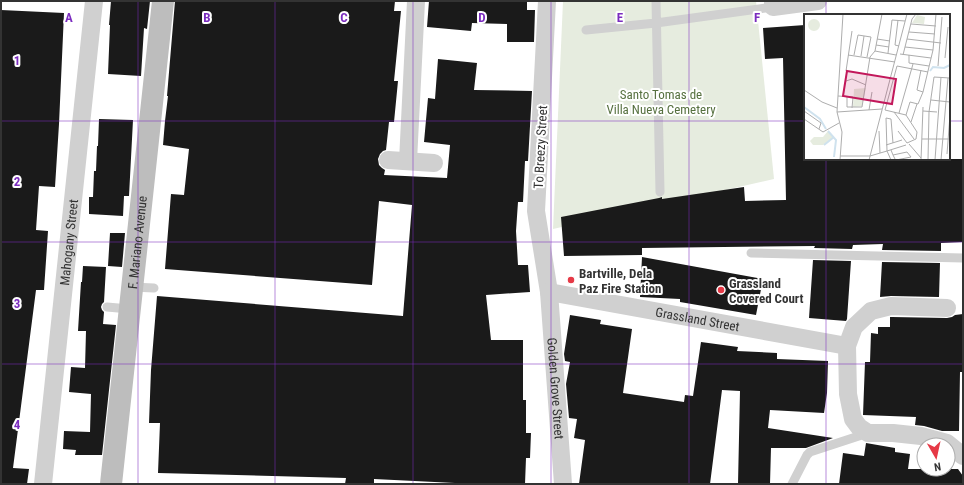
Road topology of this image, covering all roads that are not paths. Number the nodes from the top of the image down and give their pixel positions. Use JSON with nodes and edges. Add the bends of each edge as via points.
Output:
{"nodes":[{"id":1,"x":94,"y":1,"type":"edge"},
{"id":2,"x":163,"y":1,"type":"edge"},
{"id":3,"x":416,"y":1,"type":"edge"},
{"id":4,"x":547,"y":1,"type":"edge"},
{"id":5,"x":656,"y":1,"type":"edge"},
{"id":6,"x":818,"y":1,"type":"edge"},
{"id":7,"x":773,"y":4,"type":"edge"},
{"id":8,"x":656,"y":23,"type":"junction"},
{"id":9,"x":586,"y":30,"type":"dead end"},
{"id":10,"x":388,"y":160,"type":"dead end"},
{"id":11,"x":408,"y":161,"type":"junction"},
{"id":12,"x":434,"y":163,"type":"dead end"},
{"id":13,"x":660,"y":192,"type":"dead end"},
{"id":14,"x":750,"y":253,"type":"dead end"},
{"id":15,"x":963,"y":258,"type":"edge"},
{"id":16,"x":132,"y":287,"type":"junction"},
{"id":17,"x":154,"y":288,"type":"dead end"},
{"id":18,"x":549,"y":292,"type":"junction"},
{"id":19,"x":107,"y":307,"type":"dead end"},
{"id":20,"x":947,"y":308,"type":"dead end"},
{"id":21,"x":129,"y":309,"type":"junction"},
{"id":22,"x":847,"y":346,"type":"junction"},
{"id":23,"x":868,"y":433,"type":"junction"},
{"id":24,"x":963,"y":456,"type":"edge"},
{"id":25,"x":43,"y":484,"type":"edge"},
{"id":26,"x":110,"y":484,"type":"edge"},
{"id":27,"x":563,"y":484,"type":"edge"},
{"id":28,"x":792,"y":484,"type":"edge"}],
"edges":[{"from":1,"to":25,"type":"street","name":"Mahogany Street"},
{"from":2,"to":16,"type":"street","name":"F. Mariano Avenue"},
{"from":3,"to":11,"type":"street"},
{"from":4,"to":18,"type":"street","name":"To Breezy Street","via":[[536,211]]},
{"from":5,"to":8,"type":"lane"},
{"from":6,"to":7,"type":"street"},
{"from":7,"to":8,"type":"lane"},
{"from":8,"to":9,"type":"lane"},
{"from":8,"to":13,"type":"lane"},
{"from":10,"to":11,"type":"street"},
{"from":11,"to":12,"type":"street"},
{"from":14,"to":15,"type":"lane"},
{"from":16,"to":17,"type":"lane"},
{"from":16,"to":21,"type":"street","name":"F. Mariano Avenue"},
{"from":18,"to":22,"type":"street","name":"Grassland Street"},
{"from":18,"to":27,"type":"street","name":"Golden Grove Street"},
{"from":19,"to":21,"type":"lane"},
{"from":20,"to":22,"type":"street","via":[[891,306],[871,311],[854,327]]},
{"from":21,"to":26,"type":"street","name":"F. Mariano Avenue"},
{"from":22,"to":23,"type":"street","via":[[848,394],[854,419],[859,427]]},
{"from":23,"to":24,"type":"street","via":[[922,436],[947,443]]},
{"from":23,"to":28,"type":"lane","via":[[810,452]]}]}
